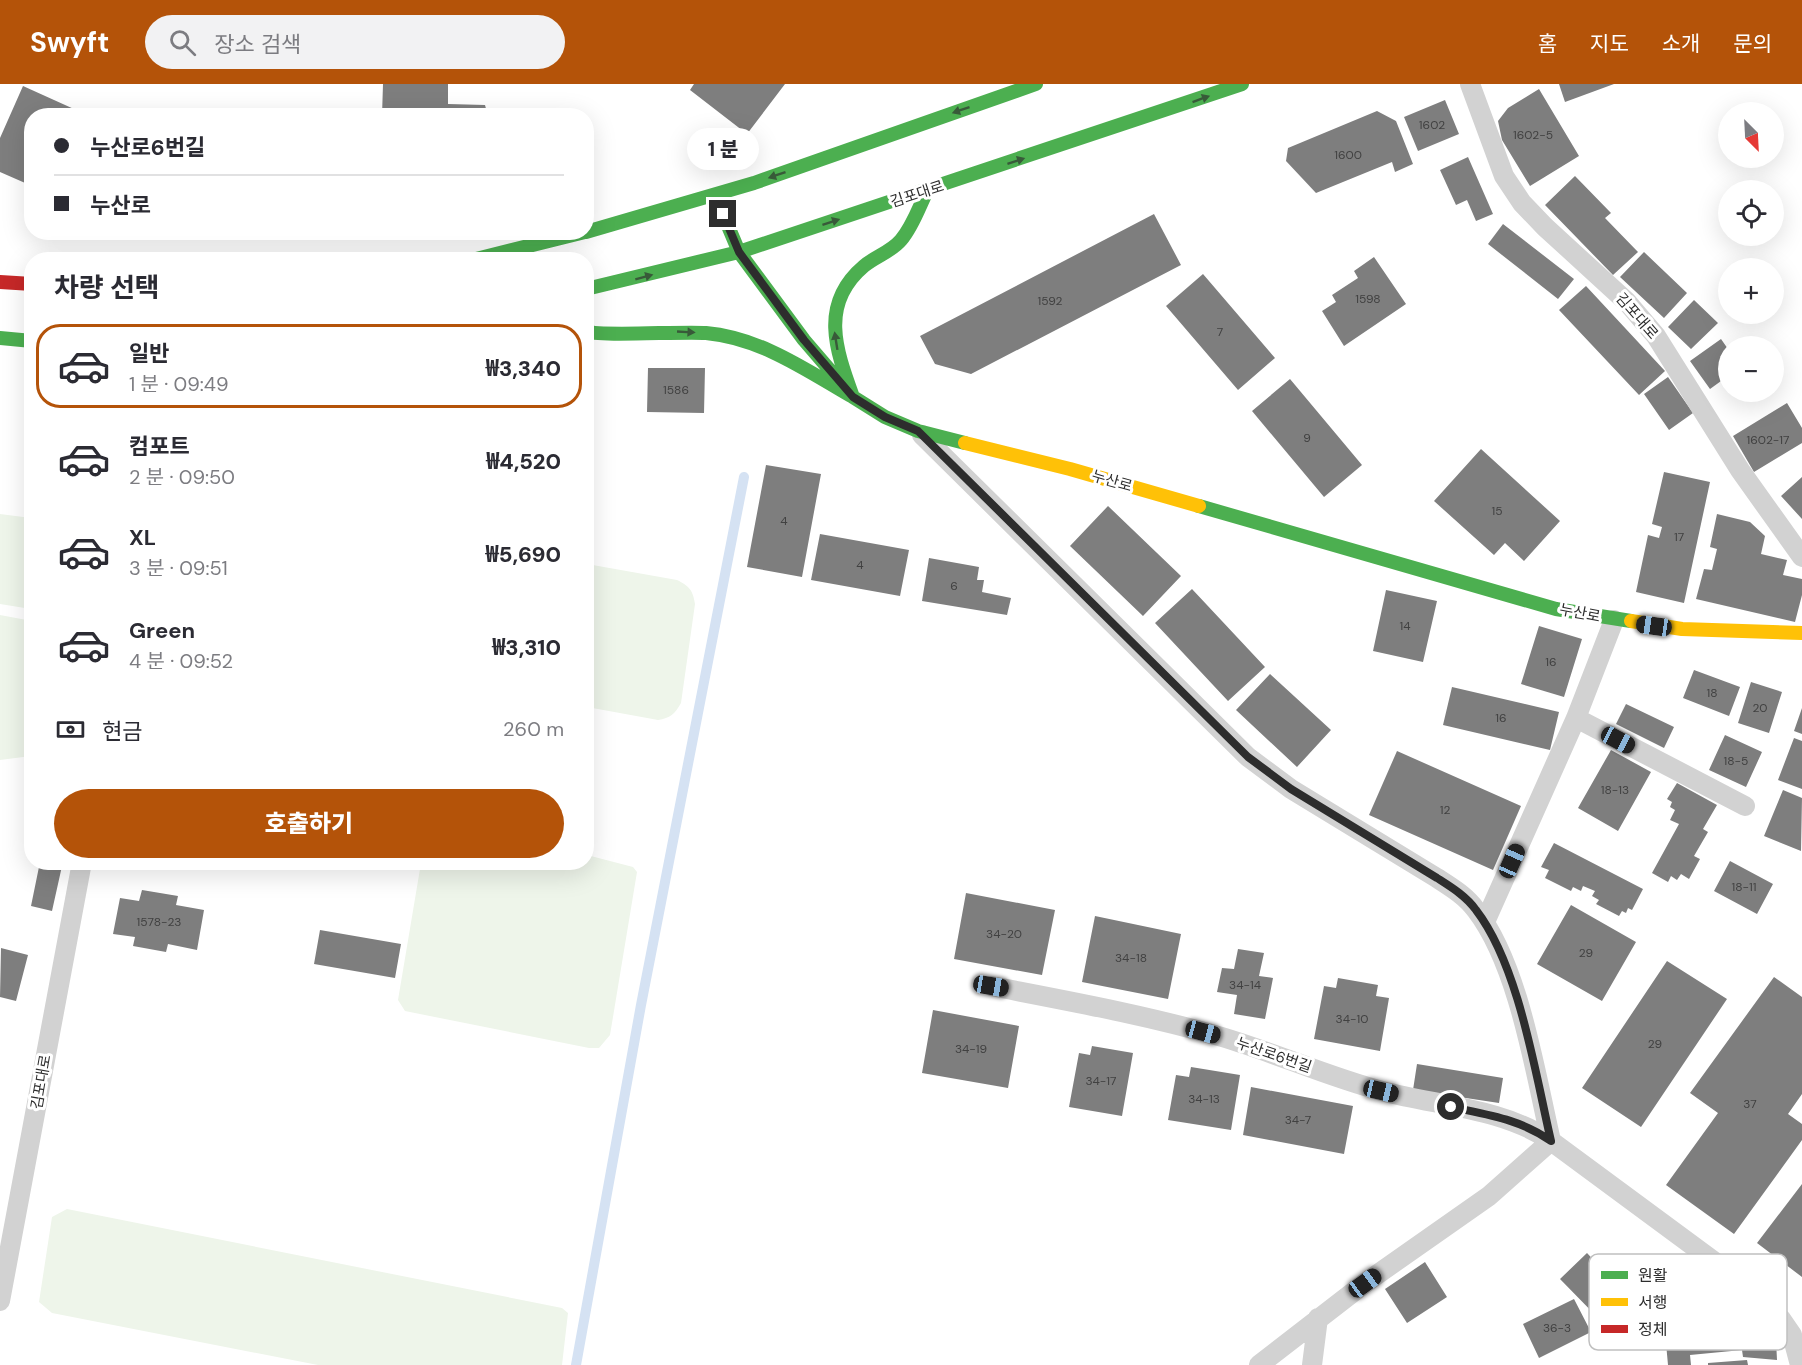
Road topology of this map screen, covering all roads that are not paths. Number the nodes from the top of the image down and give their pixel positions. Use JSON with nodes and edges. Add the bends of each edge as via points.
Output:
{"nodes":[{"id":1,"x":1036,"y":84,"type":"edge"},
{"id":2,"x":1242,"y":84,"type":"edge"},
{"id":3,"x":1470,"y":84,"type":"edge"},
{"id":4,"x":927,"y":191,"type":"junction"},
{"id":5,"x":715,"y":195,"type":"junction"},
{"id":6,"x":594,"y":230,"type":"edge"},
{"id":7,"x":553,"y":240,"type":"edge"},
{"id":8,"x":505,"y":252,"type":"edge"},
{"id":9,"x":739,"y":252,"type":"junction"},
{"id":10,"x":0,"y":282,"type":"edge"},
{"id":11,"x":24,"y":284,"type":"edge"},
{"id":12,"x":594,"y":288,"type":"edge"},
{"id":13,"x":594,"y":333,"type":"edge"},
{"id":14,"x":0,"y":338,"type":"edge"},
{"id":15,"x":24,"y":340,"type":"edge"},
{"id":16,"x":853,"y":397,"type":"junction"},
{"id":17,"x":918,"y":431,"type":"junction"},
{"id":18,"x":1802,"y":557,"type":"edge"},
{"id":19,"x":1614,"y":620,"type":"junction"},
{"id":20,"x":1802,"y":633,"type":"edge"},
{"id":21,"x":1576,"y":718,"type":"junction"},
{"id":22,"x":1745,"y":806,"type":"dead end"},
{"id":23,"x":81,"y":870,"type":"edge"},
{"id":24,"x":1485,"y":922,"type":"junction"},
{"id":25,"x":991,"y":986,"type":"dead end"},
{"id":26,"x":1551,"y":1141,"type":"junction"},
{"id":27,"x":1704,"y":1254,"type":"edge"},
{"id":28,"x":0,"y":1301,"type":"edge"},
{"id":29,"x":1318,"y":1318,"type":"junction"},
{"id":30,"x":1787,"y":1328,"type":"edge"},
{"id":31,"x":1259,"y":1365,"type":"edge"},
{"id":32,"x":1312,"y":1365,"type":"edge"},
{"id":33,"x":1800,"y":1365,"type":"edge"}],
"edges":[{"from":1,"to":5,"type":"main road","one_way":true},
{"from":4,"to":2,"type":"main road","name":"김포대로","one_way":true},
{"from":3,"to":18,"type":"lane","name":"김포대로","via":[[1504,176],[1522,203],[1627,302],[1656,336],[1740,470]]},
{"from":9,"to":4,"type":"main road","name":"김포대로","one_way":true},
{"from":16,"to":4,"type":"main road","one_way":true,"via":[[835,345],[833,319],[843,288],[862,267],[900,243]]},
{"from":5,"to":6,"type":"main road"},
{"from":5,"to":9,"type":"main road","name":"누산로"},
{"from":7,"to":8,"type":"main road"},
{"from":12,"to":9,"type":"main road","name":"김포대로","one_way":true},
{"from":9,"to":16,"type":"main road","name":"누산로","via":[[804,340]]},
{"from":10,"to":11,"type":"main road"},
{"from":13,"to":16,"type":"main road","one_way":true,"via":[[683,331],[726,335],[781,355]]},
{"from":14,"to":15,"type":"main road"},
{"from":16,"to":17,"type":"main road","name":"누산로"},
{"from":17,"to":19,"type":"main road","name":"누산로","via":[[1070,469],[1505,596]]},
{"from":17,"to":24,"type":"lane","via":[[1248,757],[1291,789],[1458,891]]},
{"from":19,"to":20,"type":"main road","name":"누산로","via":[[1682,629]]},
{"from":19,"to":21,"type":"lane","name":"누산로"},
{"from":21,"to":22,"type":"lane"},
{"from":21,"to":24,"type":"lane","name":"누산로"},
{"from":23,"to":28,"type":"lane","name":"김포대로"},
{"from":24,"to":26,"type":"lane","via":[[1520,1007]]},
{"from":25,"to":26,"type":"lane","name":"누산로6번길","via":[[1213,1034],[1381,1091],[1506,1118],[1531,1127]]},
{"from":26,"to":27,"type":"lane","name":"누산로6번길"},
{"from":26,"to":29,"type":"lane","via":[[1489,1196]]},
{"from":29,"to":31,"type":"lane"},
{"from":29,"to":32,"type":"lane"},
{"from":30,"to":33,"type":"lane","name":"누산로6번길"}]}
